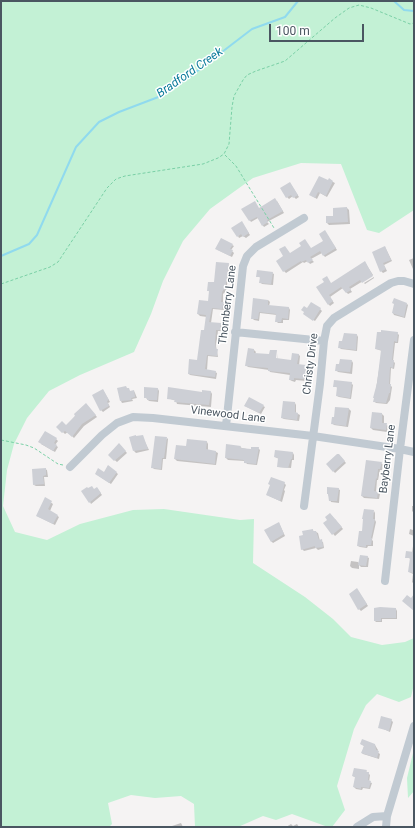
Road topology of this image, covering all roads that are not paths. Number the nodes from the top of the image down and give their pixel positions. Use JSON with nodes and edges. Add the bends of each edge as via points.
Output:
{"nodes":[{"id":1,"x":304,"y":218,"type":"dead end"},
{"id":2,"x":414,"y":284,"type":"edge"},
{"id":3,"x":235,"y":332,"type":"junction"},
{"id":4,"x":414,"y":340,"type":"edge"},
{"id":5,"x":324,"y":341,"type":"junction"},
{"id":6,"x":226,"y":426,"type":"junction"},
{"id":7,"x":313,"y":436,"type":"junction"},
{"id":8,"x":414,"y":447,"type":"edge"},
{"id":9,"x":400,"y":449,"type":"junction"},
{"id":10,"x":414,"y":452,"type":"edge"},
{"id":11,"x":70,"y":467,"type":"road end"},
{"id":12,"x":304,"y":506,"type":"dead end"},
{"id":13,"x":385,"y":581,"type":"dead end"},
{"id":14,"x":414,"y":726,"type":"edge"},
{"id":15,"x":387,"y":816,"type":"junction"},
{"id":16,"x":357,"y":827,"type":"edge"},
{"id":17,"x":386,"y":827,"type":"edge"}],
"edges":[{"from":1,"to":3,"type":"street","name":"Thornberry Lane","via":[[256,247],[247,256],[243,266]]},
{"from":2,"to":5,"type":"street","name":"Christy Drive","via":[[404,281],[391,283],[358,302],[330,321]]},
{"from":3,"to":5,"type":"street"},
{"from":3,"to":6,"type":"street","name":"Thornberry Lane"},
{"from":4,"to":9,"type":"street","name":"Bayberry Lane"},
{"from":5,"to":7,"type":"street","name":"Christy Drive"},
{"from":6,"to":7,"type":"street","name":"Vinewood Lane"},
{"from":6,"to":11,"type":"street","name":"Vinewood Lane","via":[[133,417],[117,423]]},
{"from":7,"to":9,"type":"street","name":"Vinewood Lane"},
{"from":7,"to":12,"type":"street","name":"Christy Drive"},
{"from":8,"to":9,"type":"street","name":"Vinewood Lane"},
{"from":9,"to":10,"type":"street","name":"Vinewood Lane"},
{"from":9,"to":13,"type":"street","name":"Bayberry Lane"},
{"from":14,"to":15,"type":"street"},
{"from":15,"to":16,"type":"street","via":[[373,817]]},
{"from":15,"to":17,"type":"street"}]}
